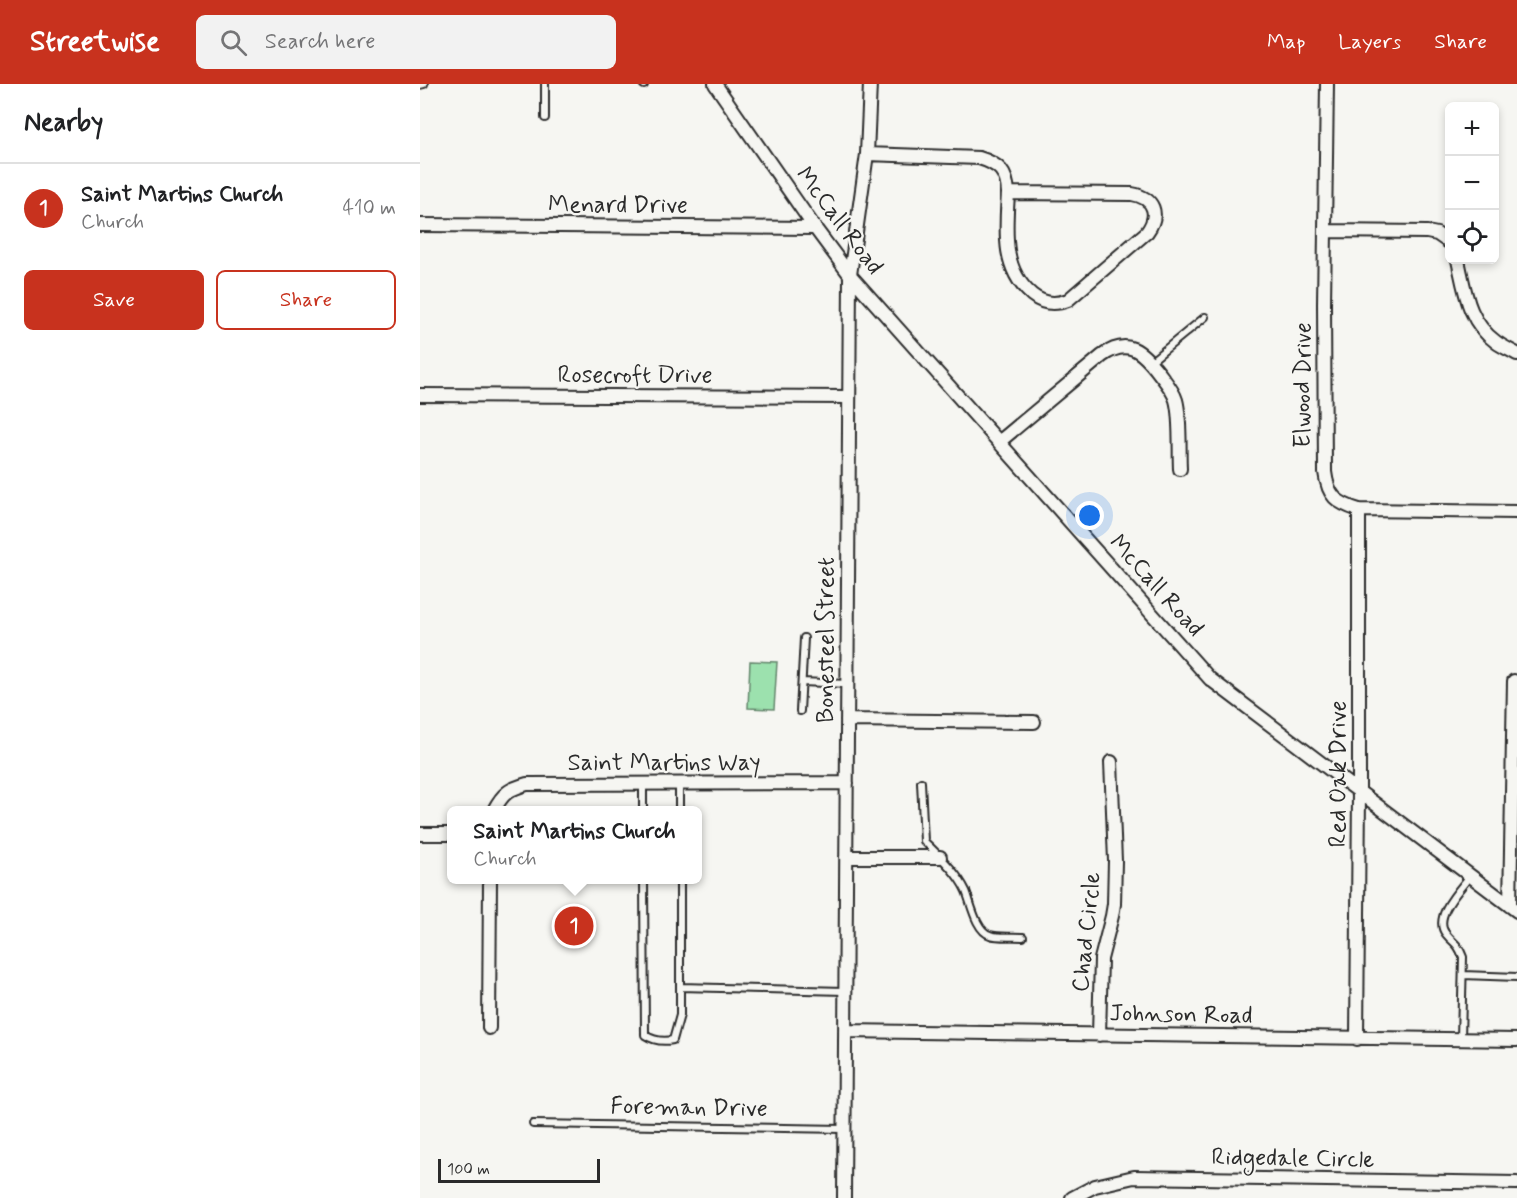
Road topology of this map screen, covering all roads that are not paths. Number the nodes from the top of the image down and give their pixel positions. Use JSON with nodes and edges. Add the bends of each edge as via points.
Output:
{"nodes":[{"id":1,"x":545,"y":84,"type":"edge"},
{"id":2,"x":715,"y":84,"type":"edge"},
{"id":3,"x":870,"y":84,"type":"edge"},
{"id":4,"x":1327,"y":84,"type":"edge"},
{"id":5,"x":723,"y":90,"type":"edge"},
{"id":6,"x":545,"y":118,"type":"dead end"},
{"id":7,"x":867,"y":154,"type":"junction"},
{"id":8,"x":1008,"y":193,"type":"junction"},
{"id":9,"x":420,"y":225,"type":"edge"},
{"id":10,"x":815,"y":228,"type":"junction"},
{"id":11,"x":1325,"y":231,"type":"junction"},
{"id":12,"x":1445,"y":240,"type":"edge"},
{"id":13,"x":1459,"y":264,"type":"edge"},
{"id":14,"x":850,"y":275,"type":"junction"},
{"id":15,"x":1204,"y":318,"type":"dead end"},
{"id":16,"x":1517,"y":354,"type":"edge"},
{"id":17,"x":1150,"y":362,"type":"junction"},
{"id":18,"x":420,"y":395,"type":"edge"},
{"id":19,"x":849,"y":397,"type":"junction"},
{"id":20,"x":999,"y":442,"type":"junction"},
{"id":21,"x":1180,"y":469,"type":"dead end"},
{"id":22,"x":1359,"y":510,"type":"junction"},
{"id":23,"x":1517,"y":512,"type":"edge"},
{"id":24,"x":804,"y":638,"type":"dead end"},
{"id":25,"x":1514,"y":681,"type":"dead end"},
{"id":26,"x":802,"y":682,"type":"junction"},
{"id":27,"x":847,"y":684,"type":"junction"},
{"id":28,"x":800,"y":711,"type":"dead end"},
{"id":29,"x":847,"y":720,"type":"junction"},
{"id":30,"x":1034,"y":722,"type":"dead end"},
{"id":31,"x":1111,"y":762,"type":"dead end"},
{"id":32,"x":921,"y":782,"type":"dead end"},
{"id":33,"x":643,"y":783,"type":"junction"},
{"id":34,"x":679,"y":783,"type":"junction"},
{"id":35,"x":847,"y":783,"type":"junction"},
{"id":36,"x":1359,"y":792,"type":"junction"},
{"id":37,"x":496,"y":806,"type":"edge"},
{"id":38,"x":643,"y":806,"type":"edge"},
{"id":39,"x":679,"y":806,"type":"edge"},
{"id":40,"x":420,"y":834,"type":"edge"},
{"id":41,"x":447,"y":834,"type":"edge"},
{"id":42,"x":846,"y":857,"type":"junction"},
{"id":43,"x":940,"y":857,"type":"junction"},
{"id":44,"x":1470,"y":876,"type":"junction"},
{"id":45,"x":490,"y":884,"type":"edge"},
{"id":46,"x":644,"y":884,"type":"edge"},
{"id":47,"x":680,"y":884,"type":"edge"},
{"id":48,"x":1513,"y":908,"type":"edge"},
{"id":49,"x":1023,"y":937,"type":"dead end"},
{"id":50,"x":1463,"y":975,"type":"junction"},
{"id":51,"x":1517,"y":977,"type":"edge"},
{"id":52,"x":680,"y":987,"type":"junction"},
{"id":53,"x":845,"y":991,"type":"junction"},
{"id":54,"x":489,"y":1028,"type":"dead end"},
{"id":55,"x":845,"y":1031,"type":"junction"},
{"id":56,"x":1099,"y":1035,"type":"junction"},
{"id":57,"x":1357,"y":1038,"type":"junction"},
{"id":58,"x":1461,"y":1040,"type":"junction"},
{"id":59,"x":1517,"y":1040,"type":"edge"},
{"id":60,"x":533,"y":1124,"type":"dead end"},
{"id":61,"x":844,"y":1129,"type":"junction"},
{"id":62,"x":1517,"y":1183,"type":"edge"},
{"id":63,"x":844,"y":1198,"type":"edge"},
{"id":64,"x":1072,"y":1198,"type":"edge"}],
"edges":[{"from":1,"to":6,"type":"lane"},
{"from":2,"to":5,"type":"street","name":"McCall Road"},
{"from":3,"to":7,"type":"street","name":"Bonesteel Street"},
{"from":4,"to":11,"type":"street","name":"Elwood Drive"},
{"from":5,"to":10,"type":"street","name":"McCall Road"},
{"from":7,"to":8,"type":"street","via":[[979,158],[1003,173]]},
{"from":7,"to":14,"type":"street","name":"Bonesteel Street"},
{"from":8,"to":8,"type":"street","via":[[1132,194],[1149,201],[1154,216],[1147,232],[1068,300],[1049,303],[1040,301],[1024,287],[1010,260],[1005,233]]},
{"from":9,"to":10,"type":"street","name":"Menard Drive"},
{"from":10,"to":14,"type":"street","name":"McCall Road"},
{"from":11,"to":12,"type":"street","via":[[1427,232]]},
{"from":11,"to":22,"type":"street","name":"Elwood Drive","via":[[1324,471],[1335,498]]},
{"from":13,"to":16,"type":"street","via":[[1464,294],[1482,328],[1497,343]]},
{"from":14,"to":19,"type":"street","name":"Bonesteel Street"},
{"from":14,"to":20,"type":"street","name":"McCall Road"},
{"from":15,"to":17,"type":"lane"},
{"from":17,"to":20,"type":"street","via":[[1132,348],[1111,349]]},
{"from":17,"to":21,"type":"street","via":[[1176,400]]},
{"from":18,"to":19,"type":"street","name":"Rosecroft Drive"},
{"from":19,"to":27,"type":"street","name":"Bonesteel Street"},
{"from":20,"to":36,"type":"street","name":"McCall Road","via":[[1210,679]]},
{"from":22,"to":23,"type":"street","name":"Elwood Drive"},
{"from":22,"to":36,"type":"street","name":"Red Oak Drive"},
{"from":24,"to":26,"type":"lane"},
{"from":25,"to":48,"type":"street"},
{"from":26,"to":27,"type":"lane"},
{"from":26,"to":28,"type":"lane"},
{"from":27,"to":29,"type":"street","name":"Bonesteel Street"},
{"from":29,"to":30,"type":"street"},
{"from":29,"to":35,"type":"street","name":"Bonesteel Street"},
{"from":31,"to":56,"type":"street","name":"Chad Circle","via":[[1114,904],[1101,959]]},
{"from":32,"to":43,"type":"lane","via":[[924,841]]},
{"from":33,"to":34,"type":"street","name":"Saint Martins Way"},
{"from":33,"to":37,"type":"street","name":"Saint Martins Way","via":[[527,784],[511,788]]},
{"from":33,"to":38,"type":"lane"},
{"from":34,"to":35,"type":"street","name":"Saint Martins Way"},
{"from":34,"to":39,"type":"lane"},
{"from":35,"to":42,"type":"street","name":"Bonesteel Street"},
{"from":36,"to":44,"type":"street","name":"McCall Road"},
{"from":36,"to":57,"type":"street","name":"Red Oak Drive"},
{"from":40,"to":41,"type":"street"},
{"from":42,"to":43,"type":"street"},
{"from":42,"to":53,"type":"street","name":"Bonesteel Street"},
{"from":43,"to":49,"type":"lane","via":[[961,881],[982,930],[989,935]]},
{"from":44,"to":48,"type":"street","name":"McCall Road"},
{"from":44,"to":50,"type":"lane","via":[[1444,910],[1442,925],[1459,945]]},
{"from":45,"to":54,"type":"street"},
{"from":46,"to":52,"type":"lane","via":[[645,1035],[652,1040],[674,1040],[680,1015]]},
{"from":47,"to":52,"type":"lane"},
{"from":50,"to":51,"type":"lane"},
{"from":50,"to":58,"type":"lane"},
{"from":52,"to":53,"type":"lane"},
{"from":53,"to":55,"type":"street","name":"Bonesteel Street"},
{"from":55,"to":56,"type":"street","name":"Johnson Road"},
{"from":55,"to":61,"type":"street","name":"Bonesteel Street"},
{"from":56,"to":57,"type":"street","name":"Johnson Road"},
{"from":57,"to":58,"type":"street","name":"Johnson Road"},
{"from":58,"to":59,"type":"street","name":"Johnson Road"},
{"from":60,"to":61,"type":"lane","name":"Foreman Drive"},
{"from":61,"to":63,"type":"street","name":"Bonesteel Street"},
{"from":62,"to":64,"type":"street","name":"Ridgedale Circle","via":[[1134,1178],[1095,1186]]}]}
